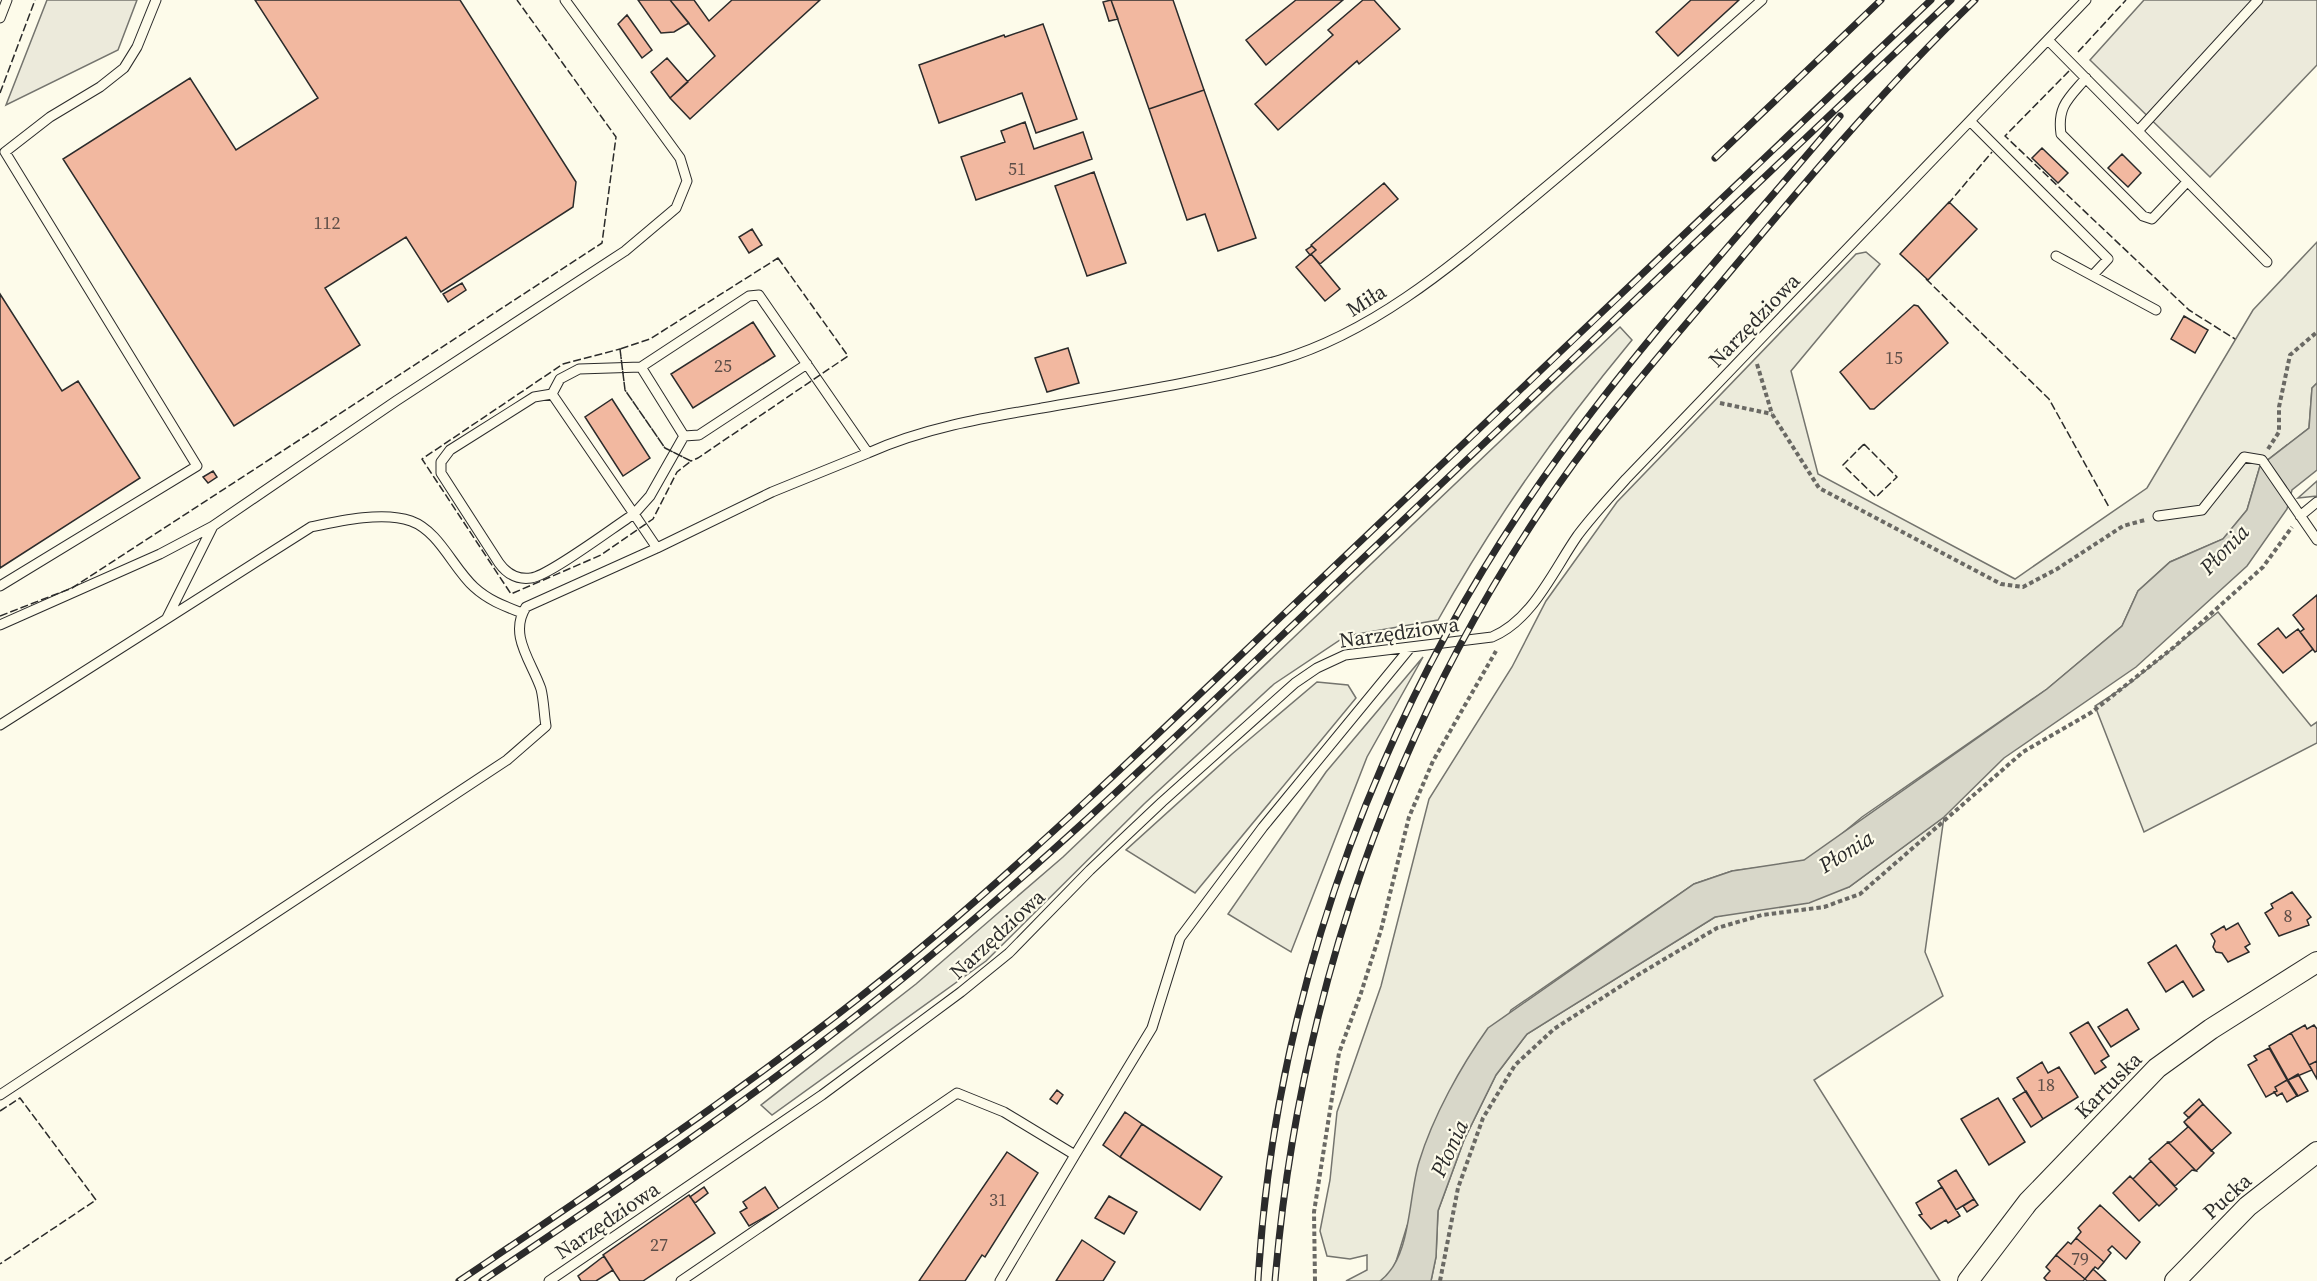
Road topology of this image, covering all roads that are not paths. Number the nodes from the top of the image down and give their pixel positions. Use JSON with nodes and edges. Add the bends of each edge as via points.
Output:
{"nodes":[{"id":1,"x":7,"y":0,"type":"edge"},
{"id":2,"x":156,"y":0,"type":"edge"},
{"id":3,"x":565,"y":0,"type":"edge"},
{"id":4,"x":1762,"y":0,"type":"edge"},
{"id":5,"x":2086,"y":0,"type":"edge"},
{"id":6,"x":2258,"y":0,"type":"edge"},
{"id":7,"x":0,"y":18,"type":"edge"},
{"id":8,"x":2048,"y":39,"type":"junction"},
{"id":9,"x":2086,"y":78,"type":"junction"},
{"id":10,"x":1970,"y":121,"type":"junction"},
{"id":11,"x":2138,"y":132,"type":"junction"},
{"id":12,"x":2187,"y":182,"type":"junction"},
{"id":13,"x":2056,"y":256,"type":"dead end"},
{"id":14,"x":2267,"y":262,"type":"dead end"},
{"id":15,"x":2093,"y":275,"type":"junction"},
{"id":16,"x":2156,"y":309,"type":"dead end"},
{"id":17,"x":807,"y":364,"type":"junction"},
{"id":18,"x":641,"y":367,"type":"junction"},
{"id":19,"x":552,"y":394,"type":"junction"},
{"id":20,"x":684,"y":436,"type":"junction"},
{"id":21,"x":868,"y":453,"type":"junction"},
{"id":22,"x":2317,"y":502,"type":"edge"},
{"id":23,"x":634,"y":514,"type":"junction"},
{"id":24,"x":2158,"y":516,"type":"road end"},
{"id":25,"x":2300,"y":516,"type":"junction"},
{"id":26,"x":213,"y":525,"type":"junction"},
{"id":27,"x":2317,"y":540,"type":"edge"},
{"id":28,"x":657,"y":548,"type":"junction"},
{"id":29,"x":0,"y":586,"type":"edge"},
{"id":30,"x":522,"y":613,"type":"junction"},
{"id":31,"x":166,"y":620,"type":"junction"},
{"id":32,"x":0,"y":625,"type":"edge"},
{"id":33,"x":1410,"y":648,"type":"junction"},
{"id":34,"x":0,"y":725,"type":"edge"},
{"id":35,"x":2317,"y":962,"type":"edge"},
{"id":36,"x":0,"y":1095,"type":"edge"},
{"id":37,"x":2317,"y":1152,"type":"edge"},
{"id":38,"x":1075,"y":1155,"type":"junction"},
{"id":39,"x":549,"y":1281,"type":"edge"},
{"id":40,"x":681,"y":1281,"type":"edge"},
{"id":41,"x":1000,"y":1281,"type":"edge"},
{"id":42,"x":1968,"y":1281,"type":"edge"},
{"id":43,"x":2175,"y":1281,"type":"edge"}],
"edges":[{"from":1,"to":7,"type":"lane"},
{"from":2,"to":29,"type":"lane","via":[[124,68],[5,152],[197,466]]},
{"from":3,"to":26,"type":"lane","via":[[680,158],[687,181],[676,208],[625,251]]},
{"from":4,"to":21,"type":"lane","name":"Miła","via":[[1639,110],[1483,239],[1373,319],[1340,337],[1282,360],[976,420],[896,440]]},
{"from":5,"to":8,"type":"lane","name":"Narzędziowa"},
{"from":6,"to":11,"type":"lane"},
{"from":8,"to":9,"type":"lane"},
{"from":8,"to":10,"type":"lane","name":"Narzędziowa"},
{"from":9,"to":11,"type":"lane"},
{"from":9,"to":12,"type":"lane","via":[[2064,104],[2059,118],[2061,134],[2143,216],[2152,219]]},
{"from":10,"to":15,"type":"lane","via":[[2108,259]]},
{"from":10,"to":33,"type":"lane","name":"Narzędziowa","via":[[1604,502],[1530,606],[1502,633]]},
{"from":11,"to":12,"type":"lane"},
{"from":12,"to":14,"type":"lane"},
{"from":13,"to":15,"type":"lane"},
{"from":15,"to":16,"type":"lane"},
{"from":17,"to":18,"type":"lane","via":[[759,295],[749,296]]},
{"from":17,"to":20,"type":"lane","via":[[699,435]]},
{"from":17,"to":21,"type":"lane"},
{"from":18,"to":19,"type":"lane","via":[[579,369],[560,379]]},
{"from":18,"to":20,"type":"lane"},
{"from":19,"to":23,"type":"lane"},
{"from":19,"to":23,"type":"lane","via":[[534,397],[450,450],[441,462],[441,473],[499,563],[510,575],[539,576]]},
{"from":20,"to":23,"type":"lane","via":[[650,496]]},
{"from":21,"to":28,"type":"lane","name":"Miła","via":[[772,492]]},
{"from":22,"to":25,"type":"lane"},
{"from":23,"to":28,"type":"lane"},
{"from":24,"to":25,"type":"lane","via":[[2202,510],[2244,457],[2262,460]]},
{"from":25,"to":27,"type":"lane"},
{"from":26,"to":31,"type":"lane"},
{"from":26,"to":32,"type":"lane","via":[[160,554]]},
{"from":28,"to":30,"type":"lane","name":"Miła","via":[[564,588],[526,607]]},
{"from":30,"to":31,"type":"lane","via":[[491,601],[472,586],[425,528],[410,520],[378,518],[311,527]]},
{"from":30,"to":36,"type":"lane","via":[[518,634],[541,691],[546,726],[507,760]]},
{"from":31,"to":34,"type":"lane"},
{"from":33,"to":38,"type":"lane","via":[[1263,827],[1180,938],[1152,1028]]},
{"from":33,"to":39,"type":"lane","name":"Narzędziowa","via":[[1345,655],[1300,679],[1162,802],[1009,953],[961,992],[822,1095]]},
{"from":35,"to":42,"type":"street","name":"Kartuska","via":[[2157,1068],[2028,1202]]},
{"from":37,"to":43,"type":"street","name":"Pucka","via":[[2248,1206]]},
{"from":38,"to":40,"type":"lane","via":[[1004,1112],[957,1093]]},
{"from":38,"to":41,"type":"lane"}]}
